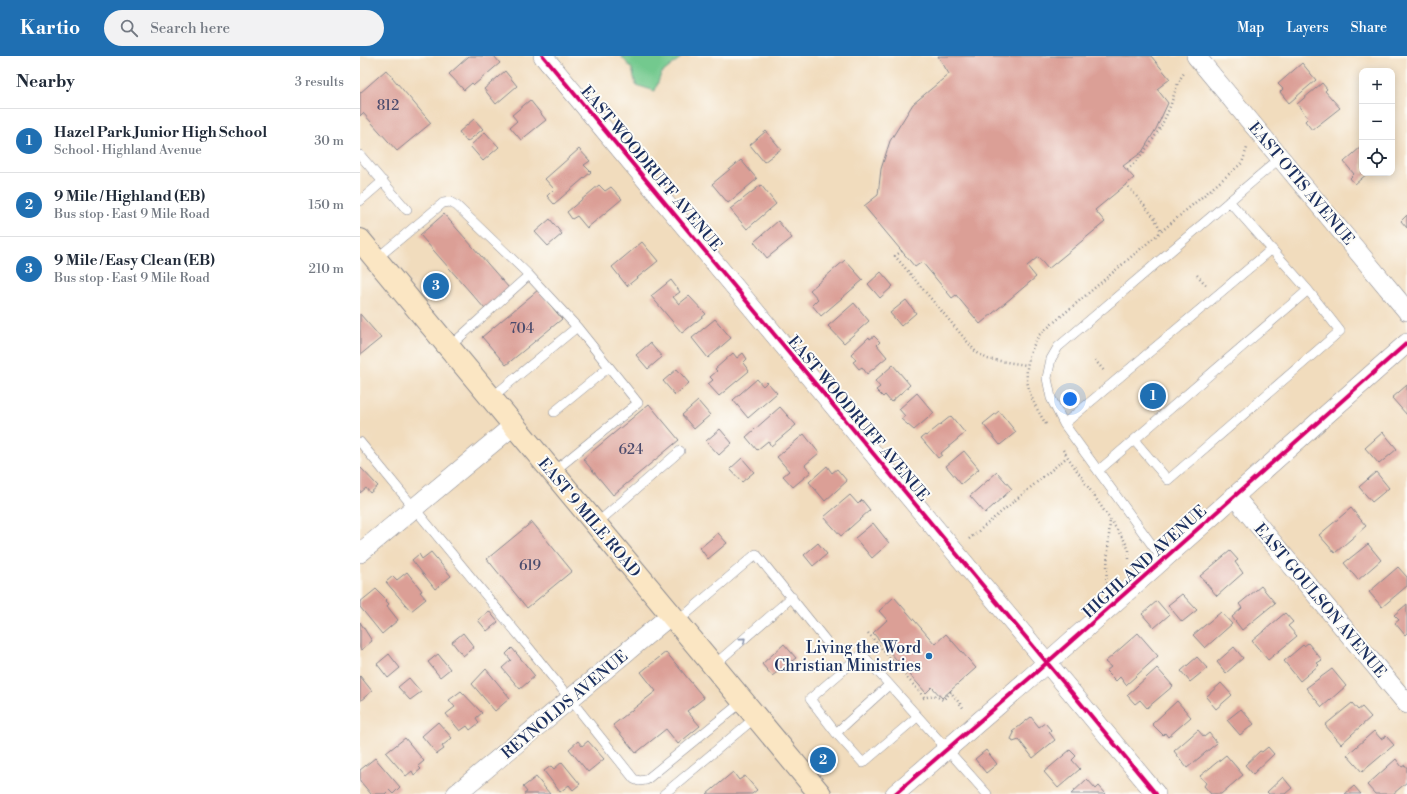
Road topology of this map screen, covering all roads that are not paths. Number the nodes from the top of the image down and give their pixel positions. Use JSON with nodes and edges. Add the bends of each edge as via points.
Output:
{"nodes":[{"id":1,"x":544,"y":56,"type":"edge"},
{"id":2,"x":1197,"y":58,"type":"edge"},
{"id":3,"x":360,"y":155,"type":"edge"},
{"id":4,"x":1280,"y":158,"type":"junction"},
{"id":5,"x":383,"y":181,"type":"junction"},
{"id":6,"x":360,"y":201,"type":"edge"},
{"id":7,"x":1229,"y":202,"type":"junction"},
{"id":8,"x":407,"y":210,"type":"dead end"},
{"id":9,"x":360,"y":240,"type":"edge"},
{"id":10,"x":1272,"y":249,"type":"junction"},
{"id":11,"x":376,"y":259,"type":"junction"},
{"id":12,"x":529,"y":275,"type":"junction"},
{"id":13,"x":1308,"y":290,"type":"junction"},
{"id":14,"x":1407,"y":311,"type":"edge"},
{"id":15,"x":577,"y":327,"type":"junction"},
{"id":16,"x":1407,"y":344,"type":"edge"},
{"id":17,"x":449,"y":347,"type":"junction"},
{"id":18,"x":609,"y":367,"type":"junction"},
{"id":19,"x":491,"y":398,"type":"junction"},
{"id":20,"x":554,"y":412,"type":"dead end"},
{"id":21,"x":1064,"y":424,"type":"junction"},
{"id":22,"x":514,"y":425,"type":"junction"},
{"id":23,"x":1134,"y":440,"type":"junction"},
{"id":24,"x":360,"y":442,"type":"edge"},
{"id":25,"x":680,"y":451,"type":"dead end"},
{"id":26,"x":1098,"y":471,"type":"junction"},
{"id":27,"x":553,"y":472,"type":"junction"},
{"id":28,"x":1234,"y":496,"type":"junction"},
{"id":29,"x":414,"y":508,"type":"junction"},
{"id":30,"x":596,"y":524,"type":"junction"},
{"id":31,"x":360,"y":553,"type":"edge"},
{"id":32,"x":1163,"y":560,"type":"junction"},
{"id":33,"x":792,"y":597,"type":"junction"},
{"id":34,"x":675,"y":617,"type":"junction"},
{"id":35,"x":827,"y":642,"type":"dead end"},
{"id":36,"x":1046,"y":663,"type":"junction"},
{"id":37,"x":714,"y":665,"type":"junction"},
{"id":38,"x":889,"y":685,"type":"junction"},
{"id":39,"x":570,"y":698,"type":"junction"},
{"id":40,"x":743,"y":701,"type":"junction"},
{"id":41,"x":1407,"y":704,"type":"edge"},
{"id":42,"x":756,"y":717,"type":"junction"},
{"id":43,"x":917,"y":717,"type":"junction"},
{"id":44,"x":836,"y":733,"type":"junction"},
{"id":45,"x":948,"y":750,"type":"junction"},
{"id":46,"x":456,"y":794,"type":"edge"},
{"id":47,"x":664,"y":794,"type":"edge"},
{"id":48,"x":820,"y":794,"type":"edge"},
{"id":49,"x":895,"y":794,"type":"edge"},
{"id":50,"x":987,"y":794,"type":"edge"},
{"id":51,"x":1156,"y":794,"type":"edge"}],
"edges":[{"from":1,"to":36,"type":"street","name":"EAST WOODRUFF AVENUE"},
{"from":2,"to":4,"type":"street","name":"EAST OTIS AVENUE"},
{"from":3,"to":5,"type":"lane"},
{"from":4,"to":7,"type":"lane"},
{"from":4,"to":14,"type":"street","name":"EAST OTIS AVENUE"},
{"from":5,"to":6,"type":"lane"},
{"from":5,"to":8,"type":"lane"},
{"from":7,"to":10,"type":"lane"},
{"from":7,"to":21,"type":"lane","via":[[1058,347],[1051,359],[1047,378],[1051,398]]},
{"from":9,"to":11,"type":"main road","name":"EAST 9 MILE ROAD"},
{"from":10,"to":13,"type":"lane"},
{"from":10,"to":21,"type":"lane"},
{"from":11,"to":12,"type":"lane","via":[[443,203],[450,202]]},
{"from":11,"to":17,"type":"main road","name":"EAST 9 MILE ROAD"},
{"from":12,"to":15,"type":"lane"},
{"from":12,"to":17,"type":"lane"},
{"from":13,"to":23,"type":"lane"},
{"from":13,"to":23,"type":"lane","via":[[1340,331],[1168,480]]},
{"from":15,"to":18,"type":"lane"},
{"from":15,"to":19,"type":"lane"},
{"from":16,"to":28,"type":"street","name":"HIGHLAND AVENUE"},
{"from":17,"to":19,"type":"main road","name":"EAST 9 MILE ROAD"},
{"from":18,"to":20,"type":"lane"},
{"from":18,"to":27,"type":"lane","via":[[638,403]]},
{"from":19,"to":22,"type":"main road","name":"EAST 9 MILE ROAD"},
{"from":21,"to":26,"type":"lane"},
{"from":22,"to":27,"type":"main road","name":"EAST 9 MILE ROAD"},
{"from":22,"to":29,"type":"street"},
{"from":23,"to":26,"type":"lane"},
{"from":24,"to":29,"type":"lane"},
{"from":25,"to":30,"type":"lane"},
{"from":26,"to":32,"type":"lane"},
{"from":27,"to":30,"type":"main road","name":"EAST 9 MILE ROAD"},
{"from":28,"to":32,"type":"street","name":"HIGHLAND AVENUE"},
{"from":28,"to":41,"type":"street","name":"EAST GOULSON AVENUE"},
{"from":29,"to":31,"type":"street"},
{"from":29,"to":39,"type":"lane"},
{"from":30,"to":34,"type":"main road","name":"EAST 9 MILE ROAD"},
{"from":32,"to":36,"type":"street","name":"HIGHLAND AVENUE"},
{"from":33,"to":34,"type":"lane","via":[[756,554]]},
{"from":33,"to":35,"type":"lane"},
{"from":37,"to":33,"type":"lane","one_way":true},
{"from":34,"to":37,"type":"main road","name":"EAST 9 MILE ROAD"},
{"from":34,"to":39,"type":"street","name":"REYNOLDS AVENUE"},
{"from":36,"to":45,"type":"street","name":"HIGHLAND AVENUE"},
{"from":36,"to":51,"type":"street","name":"EAST WOODRUFF AVENUE"},
{"from":37,"to":40,"type":"main road","name":"EAST 9 MILE ROAD"},
{"from":38,"to":43,"type":"lane"},
{"from":38,"to":44,"type":"lane"},
{"from":38,"to":44,"type":"lane","via":[[862,654],[810,699]]},
{"from":39,"to":40,"type":"lane","via":[[634,779],[640,781],[646,780]]},
{"from":39,"to":46,"type":"street","name":"REYNOLDS AVENUE"},
{"from":40,"to":42,"type":"main road","name":"EAST 9 MILE ROAD"},
{"from":42,"to":47,"type":"lane"},
{"from":42,"to":48,"type":"main road","name":"EAST 9 MILE ROAD"},
{"from":43,"to":44,"type":"lane","via":[[863,763]]},
{"from":43,"to":45,"type":"lane"},
{"from":45,"to":49,"type":"street","name":"HIGHLAND AVENUE"},
{"from":45,"to":50,"type":"lane"}]}
